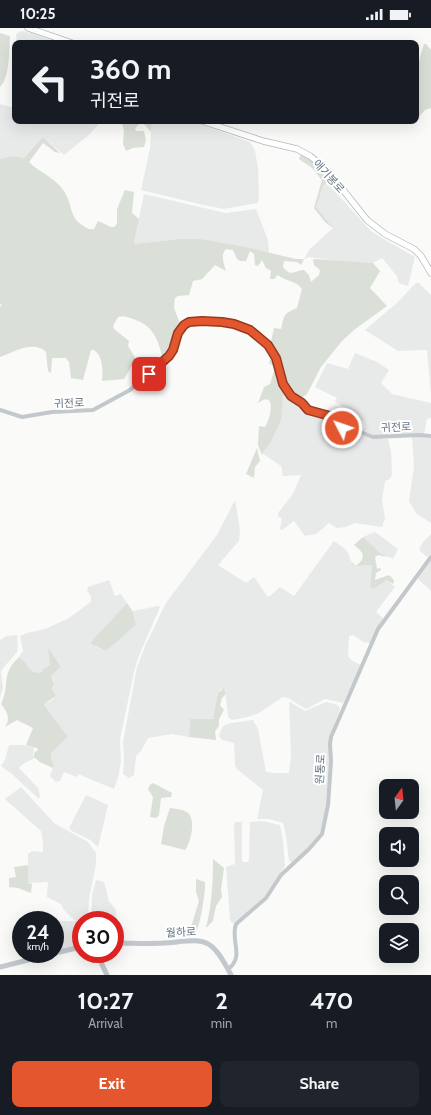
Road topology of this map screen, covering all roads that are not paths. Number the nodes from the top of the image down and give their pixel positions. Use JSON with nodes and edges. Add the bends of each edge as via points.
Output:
{"nodes":[{"id":1,"x":28,"y":28,"type":"edge"},
{"id":2,"x":63,"y":40,"type":"edge"},
{"id":3,"x":211,"y":124,"type":"edge"},
{"id":4,"x":431,"y":273,"type":"edge"},
{"id":5,"x":0,"y":410,"type":"edge"},
{"id":6,"x":431,"y":436,"type":"edge"},
{"id":7,"x":431,"y":557,"type":"edge"},
{"id":8,"x":124,"y":943,"type":"edge"},
{"id":9,"x":16,"y":963,"type":"edge"},
{"id":10,"x":101,"y":963,"type":"edge"},
{"id":11,"x":0,"y":967,"type":"edge"},
{"id":12,"x":228,"y":969,"type":"junction"},
{"id":13,"x":107,"y":975,"type":"edge"},
{"id":14,"x":231,"y":975,"type":"edge"}],
"edges":[{"from":1,"to":2,"type":"main road"},
{"from":3,"to":4,"type":"main road","name":"애기봉로","via":[[297,149],[310,156],[328,171],[367,220],[385,234],[414,249]]},
{"from":5,"to":6,"type":"street","name":"귀전로","via":[[22,417],[40,413],[85,412],[95,409],[130,390],[169,356],[184,325],[189,322],[211,321],[245,328],[261,339],[273,354],[280,378],[291,396],[308,410],[330,416],[340,426],[373,437]]},
{"from":7,"to":12,"type":"street","name":"원통로","via":[[378,629],[331,737],[328,805],[322,834],[281,875],[266,898],[236,924],[237,955]]},
{"from":8,"to":12,"type":"street","name":"월하로","via":[[200,941],[217,951]]},
{"from":9,"to":11,"type":"street"},
{"from":10,"to":13,"type":"street"},
{"from":12,"to":14,"type":"street","name":"월하로"}]}
